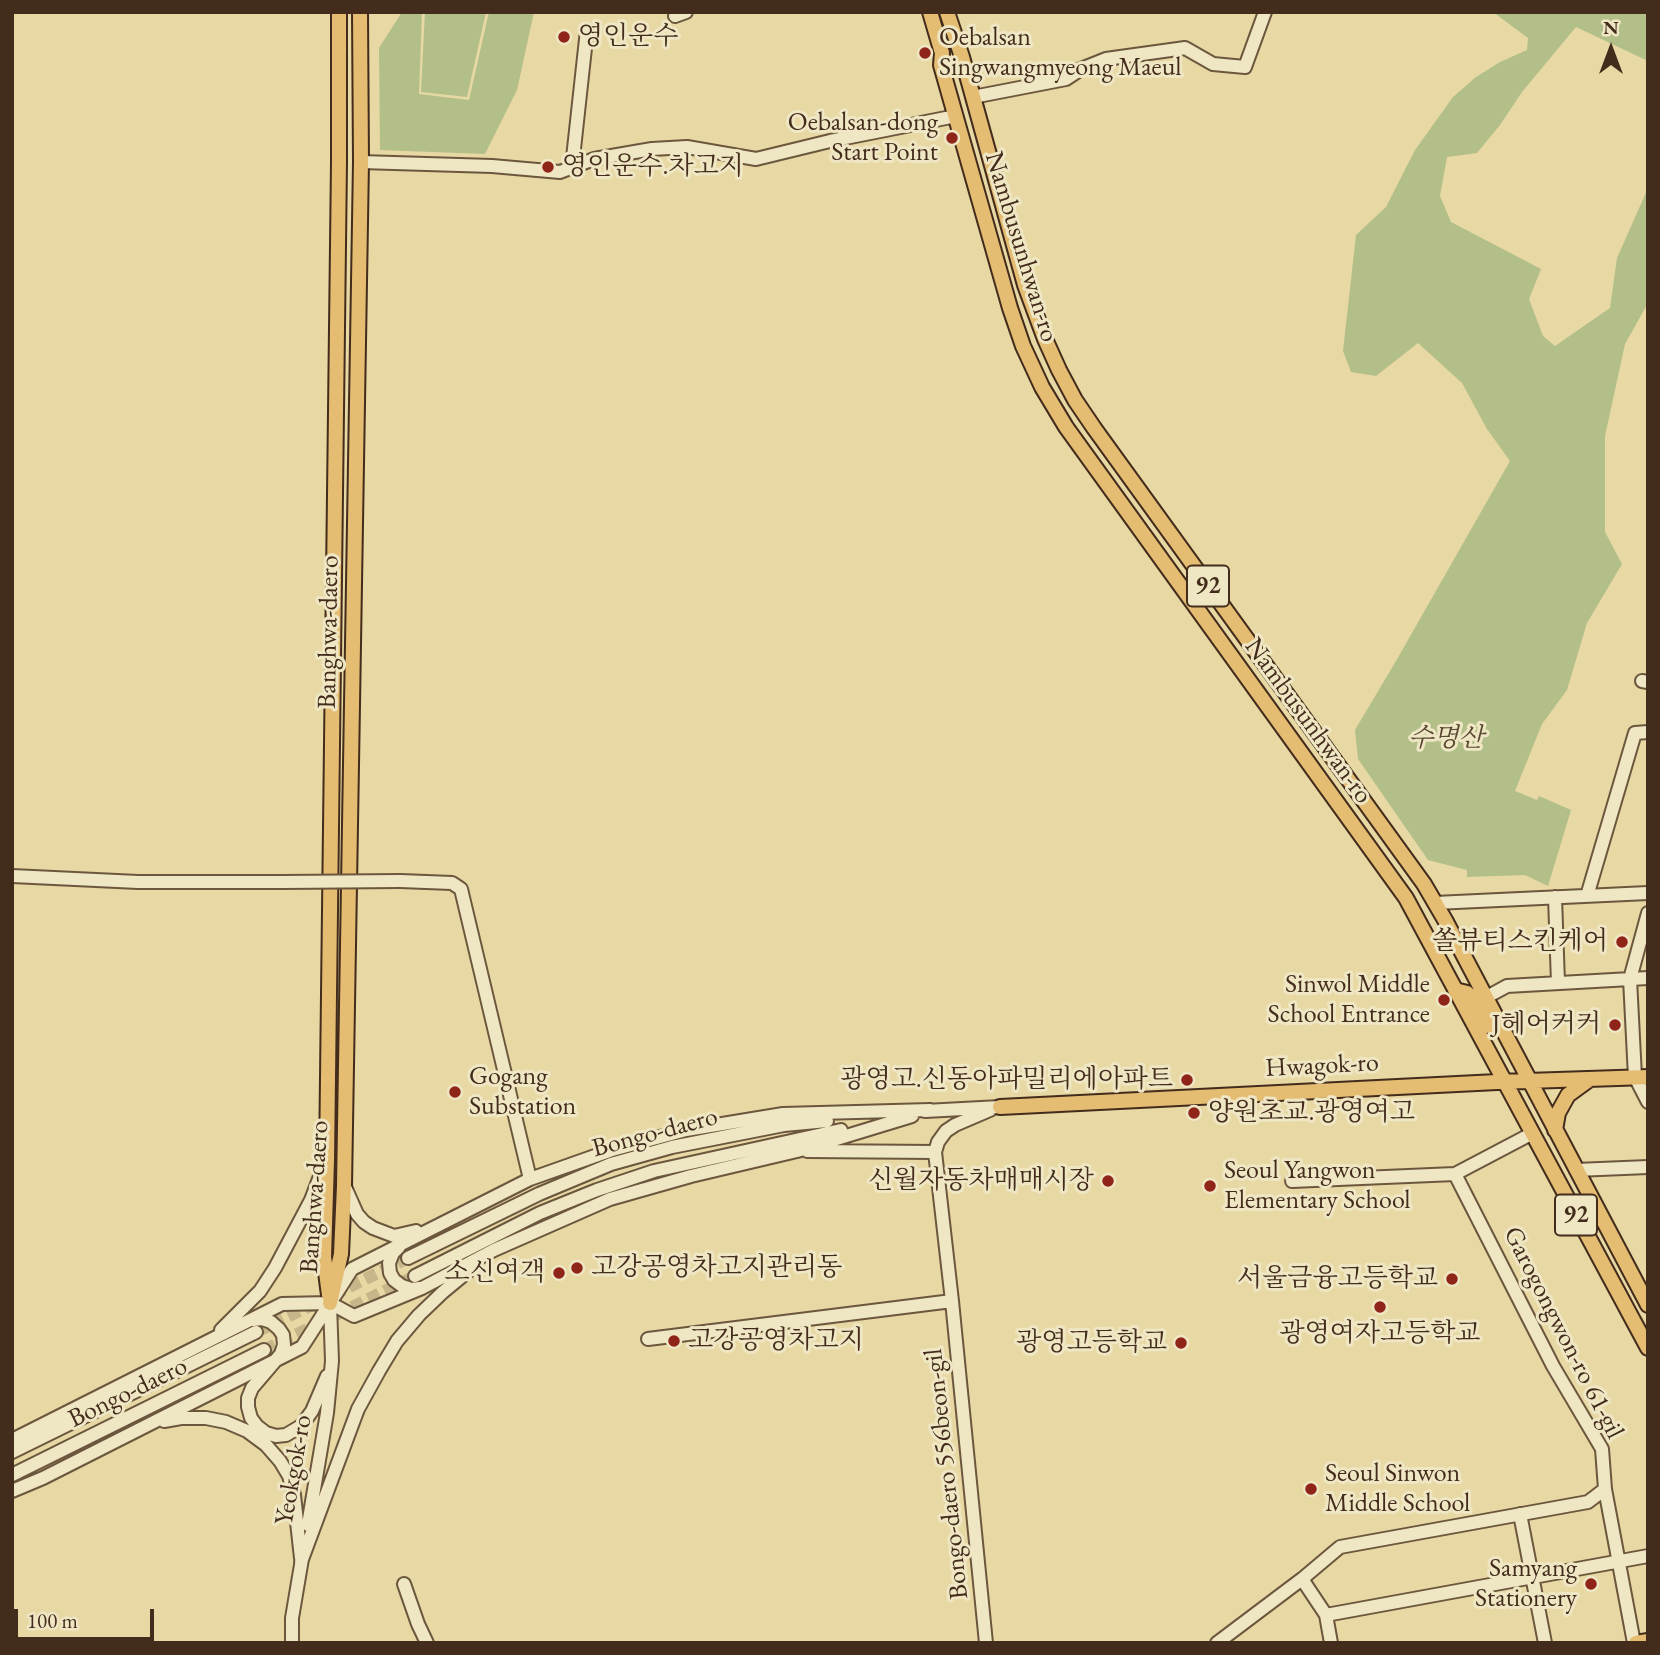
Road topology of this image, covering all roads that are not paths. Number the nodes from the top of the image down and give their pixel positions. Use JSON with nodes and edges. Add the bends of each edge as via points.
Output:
{"nodes":[{"id":1,"x":339,"y":12,"type":"edge"},
{"id":2,"x":360,"y":12,"type":"edge"},
{"id":3,"x":920,"y":12,"type":"edge"},
{"id":4,"x":930,"y":12,"type":"edge"},
{"id":5,"x":950,"y":12,"type":"edge"},
{"id":6,"x":1265,"y":12,"type":"edge"},
{"id":7,"x":587,"y":30,"type":"dead end"},
{"id":8,"x":941,"y":65,"type":"junction"},
{"id":9,"x":973,"y":97,"type":"junction"},
{"id":10,"x":956,"y":116,"type":"junction"},
{"id":11,"x":361,"y":162,"type":"junction"},
{"id":12,"x":572,"y":167,"type":"junction"},
{"id":13,"x":1648,"y":732,"type":"edge"},
{"id":14,"x":12,"y":876,"type":"edge"},
{"id":15,"x":1648,"y":893,"type":"edge"},
{"id":16,"x":1587,"y":896,"type":"junction"},
{"id":17,"x":1555,"y":897,"type":"junction"},
{"id":18,"x":1435,"y":903,"type":"junction"},
{"id":19,"x":1648,"y":914,"type":"edge"},
{"id":20,"x":1648,"y":978,"type":"edge"},
{"id":21,"x":1630,"y":979,"type":"junction"},
{"id":22,"x":1558,"y":983,"type":"junction"},
{"id":23,"x":1455,"y":990,"type":"junction"},
{"id":24,"x":1485,"y":998,"type":"junction"},
{"id":25,"x":1497,"y":1020,"type":"junction"},
{"id":26,"x":1641,"y":1077,"type":"edge"},
{"id":27,"x":1590,"y":1079,"type":"junction"},
{"id":28,"x":1529,"y":1081,"type":"junction"},
{"id":29,"x":1504,"y":1082,"type":"junction"},
{"id":30,"x":1648,"y":1102,"type":"edge"},
{"id":31,"x":1000,"y":1107,"type":"junction"},
{"id":32,"x":930,"y":1111,"type":"junction"},
{"id":33,"x":1555,"y":1130,"type":"junction"},
{"id":34,"x":1533,"y":1136,"type":"junction"},
{"id":35,"x":1565,"y":1150,"type":"junction"},
{"id":36,"x":797,"y":1151,"type":"junction"},
{"id":37,"x":935,"y":1152,"type":"junction"},
{"id":38,"x":327,"y":1160,"type":"junction"},
{"id":39,"x":1648,"y":1167,"type":"edge"},
{"id":40,"x":1576,"y":1170,"type":"junction"},
{"id":41,"x":1455,"y":1174,"type":"junction"},
{"id":42,"x":530,"y":1179,"type":"junction"},
{"id":43,"x":1292,"y":1181,"type":"dead end"},
{"id":44,"x":344,"y":1186,"type":"junction"},
{"id":45,"x":434,"y":1227,"type":"junction"},
{"id":46,"x":401,"y":1244,"type":"junction"},
{"id":47,"x":494,"y":1250,"type":"junction"},
{"id":48,"x":408,"y":1258,"type":"tunnel mouth"},
{"id":49,"x":415,"y":1276,"type":"tunnel mouth"},
{"id":50,"x":422,"y":1288,"type":"junction"},
{"id":51,"x":952,"y":1301,"type":"junction"},
{"id":52,"x":330,"y":1303,"type":"junction"},
{"id":53,"x":1648,"y":1305,"type":"edge"},
{"id":54,"x":253,"y":1326,"type":"junction"},
{"id":55,"x":214,"y":1338,"type":"junction"},
{"id":56,"x":648,"y":1339,"type":"dead end"},
{"id":57,"x":1648,"y":1348,"type":"edge"},
{"id":58,"x":264,"y":1350,"type":"tunnel mouth"},
{"id":59,"x":332,"y":1361,"type":"junction"},
{"id":60,"x":273,"y":1363,"type":"junction"},
{"id":61,"x":152,"y":1424,"type":"junction"},
{"id":62,"x":12,"y":1440,"type":"edge"},
{"id":63,"x":12,"y":1452,"type":"edge"},
{"id":64,"x":12,"y":1475,"type":"edge"},
{"id":65,"x":1605,"y":1489,"type":"junction"},
{"id":66,"x":12,"y":1491,"type":"edge"},
{"id":67,"x":1520,"y":1514,"type":"junction"},
{"id":68,"x":1648,"y":1556,"type":"edge"},
{"id":69,"x":301,"y":1562,"type":"junction"},
{"id":70,"x":1619,"y":1562,"type":"junction"},
{"id":71,"x":1532,"y":1578,"type":"junction"},
{"id":72,"x":1302,"y":1579,"type":"junction"},
{"id":73,"x":404,"y":1584,"type":"dead end"},
{"id":74,"x":1325,"y":1615,"type":"junction"},
{"id":75,"x":1648,"y":1641,"type":"edge"},
{"id":76,"x":292,"y":1643,"type":"edge"},
{"id":77,"x":427,"y":1643,"type":"edge"},
{"id":78,"x":986,"y":1643,"type":"edge"},
{"id":79,"x":1217,"y":1643,"type":"edge"},
{"id":80,"x":1331,"y":1643,"type":"edge"},
{"id":81,"x":1545,"y":1643,"type":"edge"},
{"id":82,"x":1635,"y":1643,"type":"edge"}],
"edges":[{"from":1,"to":38,"type":"main road","name":"Banghwa-daero"},
{"from":2,"to":11,"type":"main road","name":"Banghwa-daero"},
{"from":3,"to":8,"type":"main road","name":"Nambusunhwan-ro","number":"92"},
{"from":4,"to":8,"type":"main road","name":"Nambusunhwan-ro","number":"92"},
{"from":5,"to":9,"type":"main road","name":"Nambusunhwan-ro","number":"92"},
{"from":6,"to":9,"type":"street","via":[[1245,66],[1213,64],[1185,48],[1106,59],[1066,79]]},
{"from":7,"to":12,"type":"street"},
{"from":8,"to":10,"type":"main road","name":"Nambusunhwan-ro","number":"92"},
{"from":9,"to":18,"type":"main road","name":"Nambusunhwan-ro","number":"92","via":[[1025,285],[1045,340],[1075,400]]},
{"from":10,"to":12,"type":"street","via":[[756,159],[687,147],[594,159]]},
{"from":10,"to":23,"type":"main road","name":"Nambusunhwan-ro","number":"92","via":[[1010,308],[1042,387],[1066,427],[1406,898]]},
{"from":11,"to":12,"type":"street","via":[[560,172]]},
{"from":11,"to":44,"type":"main road","name":"Banghwa-daero"},
{"from":13,"to":16,"type":"street","via":[[1635,733]]},
{"from":14,"to":42,"type":"street","bridge":true,"via":[[138,882],[452,883],[461,889]]},
{"from":15,"to":16,"type":"street"},
{"from":16,"to":17,"type":"street"},
{"from":17,"to":18,"type":"street"},
{"from":17,"to":22,"type":"street"},
{"from":18,"to":24,"type":"main road","name":"Nambusunhwan-ro","number":"92"},
{"from":19,"to":21,"type":"street"},
{"from":20,"to":21,"type":"street"},
{"from":21,"to":22,"type":"street"},
{"from":21,"to":26,"type":"street"},
{"from":22,"to":24,"type":"street","via":[[1507,986]]},
{"from":23,"to":25,"type":"main road","via":[[1475,1000],[1489,1026]]},
{"from":23,"to":29,"type":"main road","name":"Nambusunhwan-ro","number":"92"},
{"from":24,"to":25,"type":"main road","name":"Nambusunhwan-ro","number":"92"},
{"from":25,"to":28,"type":"main road","name":"Nambusunhwan-ro","number":"92"},
{"from":26,"to":27,"type":"main road","name":"Hwagok-ro"},
{"from":26,"to":30,"type":"street"},
{"from":27,"to":28,"type":"main road","name":"Hwagok-ro"},
{"from":27,"to":33,"type":"main road","via":[[1568,1095]]},
{"from":28,"to":29,"type":"main road","name":"Hwagok-ro"},
{"from":28,"to":33,"type":"main road","name":"Nambusunhwan-ro","number":"92"},
{"from":29,"to":31,"type":"main road","name":"Hwagok-ro"},
{"from":29,"to":34,"type":"main road","name":"Nambusunhwan-ro","number":"92"},
{"from":31,"to":32,"type":"street","name":"Bongo-daero"},
{"from":31,"to":37,"type":"street","via":[[946,1131]]},
{"from":32,"to":36,"type":"street"},
{"from":32,"to":42,"type":"street","via":[[783,1114],[687,1130]]},
{"from":32,"to":48,"type":"street","name":"Bongo-daero","via":[[785,1125],[611,1164]]},
{"from":32,"to":49,"type":"street","name":"Bongo-daero","via":[[654,1171],[540,1213]]},
{"from":33,"to":35,"type":"main road","name":"Nambusunhwan-ro","number":"92"},
{"from":34,"to":35,"type":"main road","via":[[1543,1127],[1558,1149]]},
{"from":34,"to":41,"type":"street"},
{"from":34,"to":57,"type":"main road","name":"Nambusunhwan-ro","number":"92"},
{"from":35,"to":40,"type":"main road","name":"Nambusunhwan-ro","number":"92"},
{"from":36,"to":37,"type":"street"},
{"from":36,"to":47,"type":"street","via":[[610,1199]]},
{"from":37,"to":51,"type":"street","name":"Bongo-daero 556beon-gil"},
{"from":38,"to":52,"type":"main road","name":"Banghwa-daero","via":[[324,1256]]},
{"from":38,"to":55,"type":"street","via":[[275,1268]]},
{"from":39,"to":40,"type":"street"},
{"from":40,"to":53,"type":"main road","name":"Nambusunhwan-ro","number":"92"},
{"from":41,"to":43,"type":"street"},
{"from":41,"to":65,"type":"street","name":"Garogongwon-ro 61-gil","via":[[1553,1366],[1602,1448]]},
{"from":42,"to":45,"type":"street"},
{"from":44,"to":45,"type":"street","via":[[364,1223],[383,1233],[394,1236]]},
{"from":44,"to":52,"type":"main road","name":"Banghwa-daero","via":[[341,1254]]},
{"from":45,"to":46,"type":"street"},
{"from":46,"to":50,"type":"street","via":[[389,1263],[390,1273],[402,1286]]},
{"from":46,"to":52,"type":"street","via":[[352,1269]]},
{"from":47,"to":50,"type":"street"},
{"from":47,"to":69,"type":"street","via":[[443,1292],[397,1341],[358,1409]]},
{"from":50,"to":52,"type":"street","via":[[354,1316]]},
{"from":51,"to":56,"type":"street"},
{"from":51,"to":78,"type":"street","name":"Bongo-daero 556beon-gil"},
{"from":52,"to":54,"type":"street","via":[[282,1304]]},
{"from":52,"to":59,"type":"street","name":"Yeokgok-ro"},
{"from":52,"to":60,"type":"street","via":[[302,1347]]},
{"from":54,"to":55,"type":"street"},
{"from":54,"to":60,"type":"street","via":[[262,1319],[283,1335],[281,1354]]},
{"from":54,"to":63,"type":"street","name":"Bongo-daero"},
{"from":55,"to":62,"type":"street"},
{"from":58,"to":64,"type":"street","name":"Bongo-daero"},
{"from":59,"to":60,"type":"street","via":[[306,1420],[294,1432],[276,1436],[257,1426],[248,1407],[252,1388]]},
{"from":59,"to":69,"type":"street","name":"Yeokgok-ro"},
{"from":60,"to":61,"type":"street"},
{"from":61,"to":66,"type":"street"},
{"from":61,"to":69,"type":"street","via":[[206,1418],[236,1426],[266,1445],[289,1476]]},
{"from":65,"to":67,"type":"street","via":[[1588,1502]]},
{"from":65,"to":70,"type":"street","name":"Garogongwon-ro 61-gil"},
{"from":67,"to":71,"type":"street"},
{"from":67,"to":72,"type":"street","via":[[1340,1547]]},
{"from":68,"to":70,"type":"street"},
{"from":69,"to":76,"type":"street","name":"Yeokgok-ro"},
{"from":70,"to":71,"type":"street"},
{"from":70,"to":82,"type":"street","name":"Garogongwon-ro 61-gil"},
{"from":71,"to":74,"type":"street"},
{"from":71,"to":81,"type":"street"},
{"from":72,"to":74,"type":"street"},
{"from":72,"to":79,"type":"street"},
{"from":73,"to":77,"type":"street"},
{"from":74,"to":80,"type":"street"},
{"from":75,"to":82,"type":"main road"}]}
